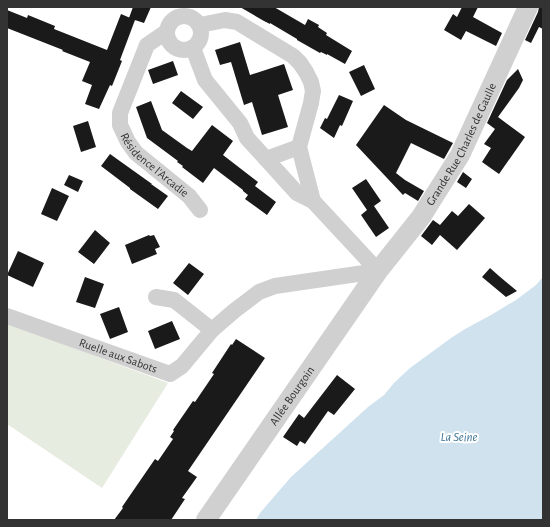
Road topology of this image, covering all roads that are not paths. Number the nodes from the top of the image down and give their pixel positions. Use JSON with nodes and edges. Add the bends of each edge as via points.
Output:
{"nodes":[{"id":1,"x":528,"y":7,"type":"edge"},
{"id":2,"x":200,"y":25,"type":"junction"},
{"id":3,"x":166,"y":32,"type":"junction"},
{"id":4,"x":193,"y":48,"type":"junction"},
{"id":5,"x":299,"y":147,"type":"junction"},
{"id":6,"x":266,"y":159,"type":"junction"},
{"id":7,"x":313,"y":201,"type":"junction"},
{"id":8,"x":200,"y":210,"type":"dead end"},
{"id":9,"x":378,"y":271,"type":"junction"},
{"id":10,"x":156,"y":297,"type":"dead end"},
{"id":11,"x":7,"y":316,"type":"edge"},
{"id":12,"x":212,"y":330,"type":"junction"},
{"id":13,"x":206,"y":520,"type":"edge"}],
"edges":[{"from":1,"to":9,"type":"street","name":"Grande Rue Charles de Gaulle","via":[[460,155],[421,217]]},
{"from":2,"to":3,"type":"street","name":"Résidence l'Arcadie","via":[[191,17],[180,16],[171,22]]},
{"from":2,"to":4,"type":"street","via":[[202,35]]},
{"from":2,"to":5,"type":"street","via":[[225,20],[237,22],[293,56],[300,63],[311,82],[313,92]]},
{"from":3,"to":4,"type":"street","via":[[169,43],[178,50]]},
{"from":3,"to":8,"type":"street","name":"Résidence l'Arcadie","via":[[147,45],[120,113],[120,125],[136,153],[189,196]]},
{"from":4,"to":6,"type":"street","via":[[205,80],[240,123],[247,138]]},
{"from":5,"to":6,"type":"street"},
{"from":5,"to":7,"type":"street"},
{"from":6,"to":7,"type":"street","via":[[297,193]]},
{"from":7,"to":9,"type":"street"},
{"from":9,"to":12,"type":"street","name":"Ruelle aux Sabots","via":[[275,286],[259,292]]},
{"from":9,"to":13,"type":"street","name":"Allée Bourgoin"},
{"from":10,"to":12,"type":"street","via":[[174,300]]},
{"from":11,"to":12,"type":"street","name":"Ruelle aux Sabots","via":[[170,374],[182,366]]}]}
